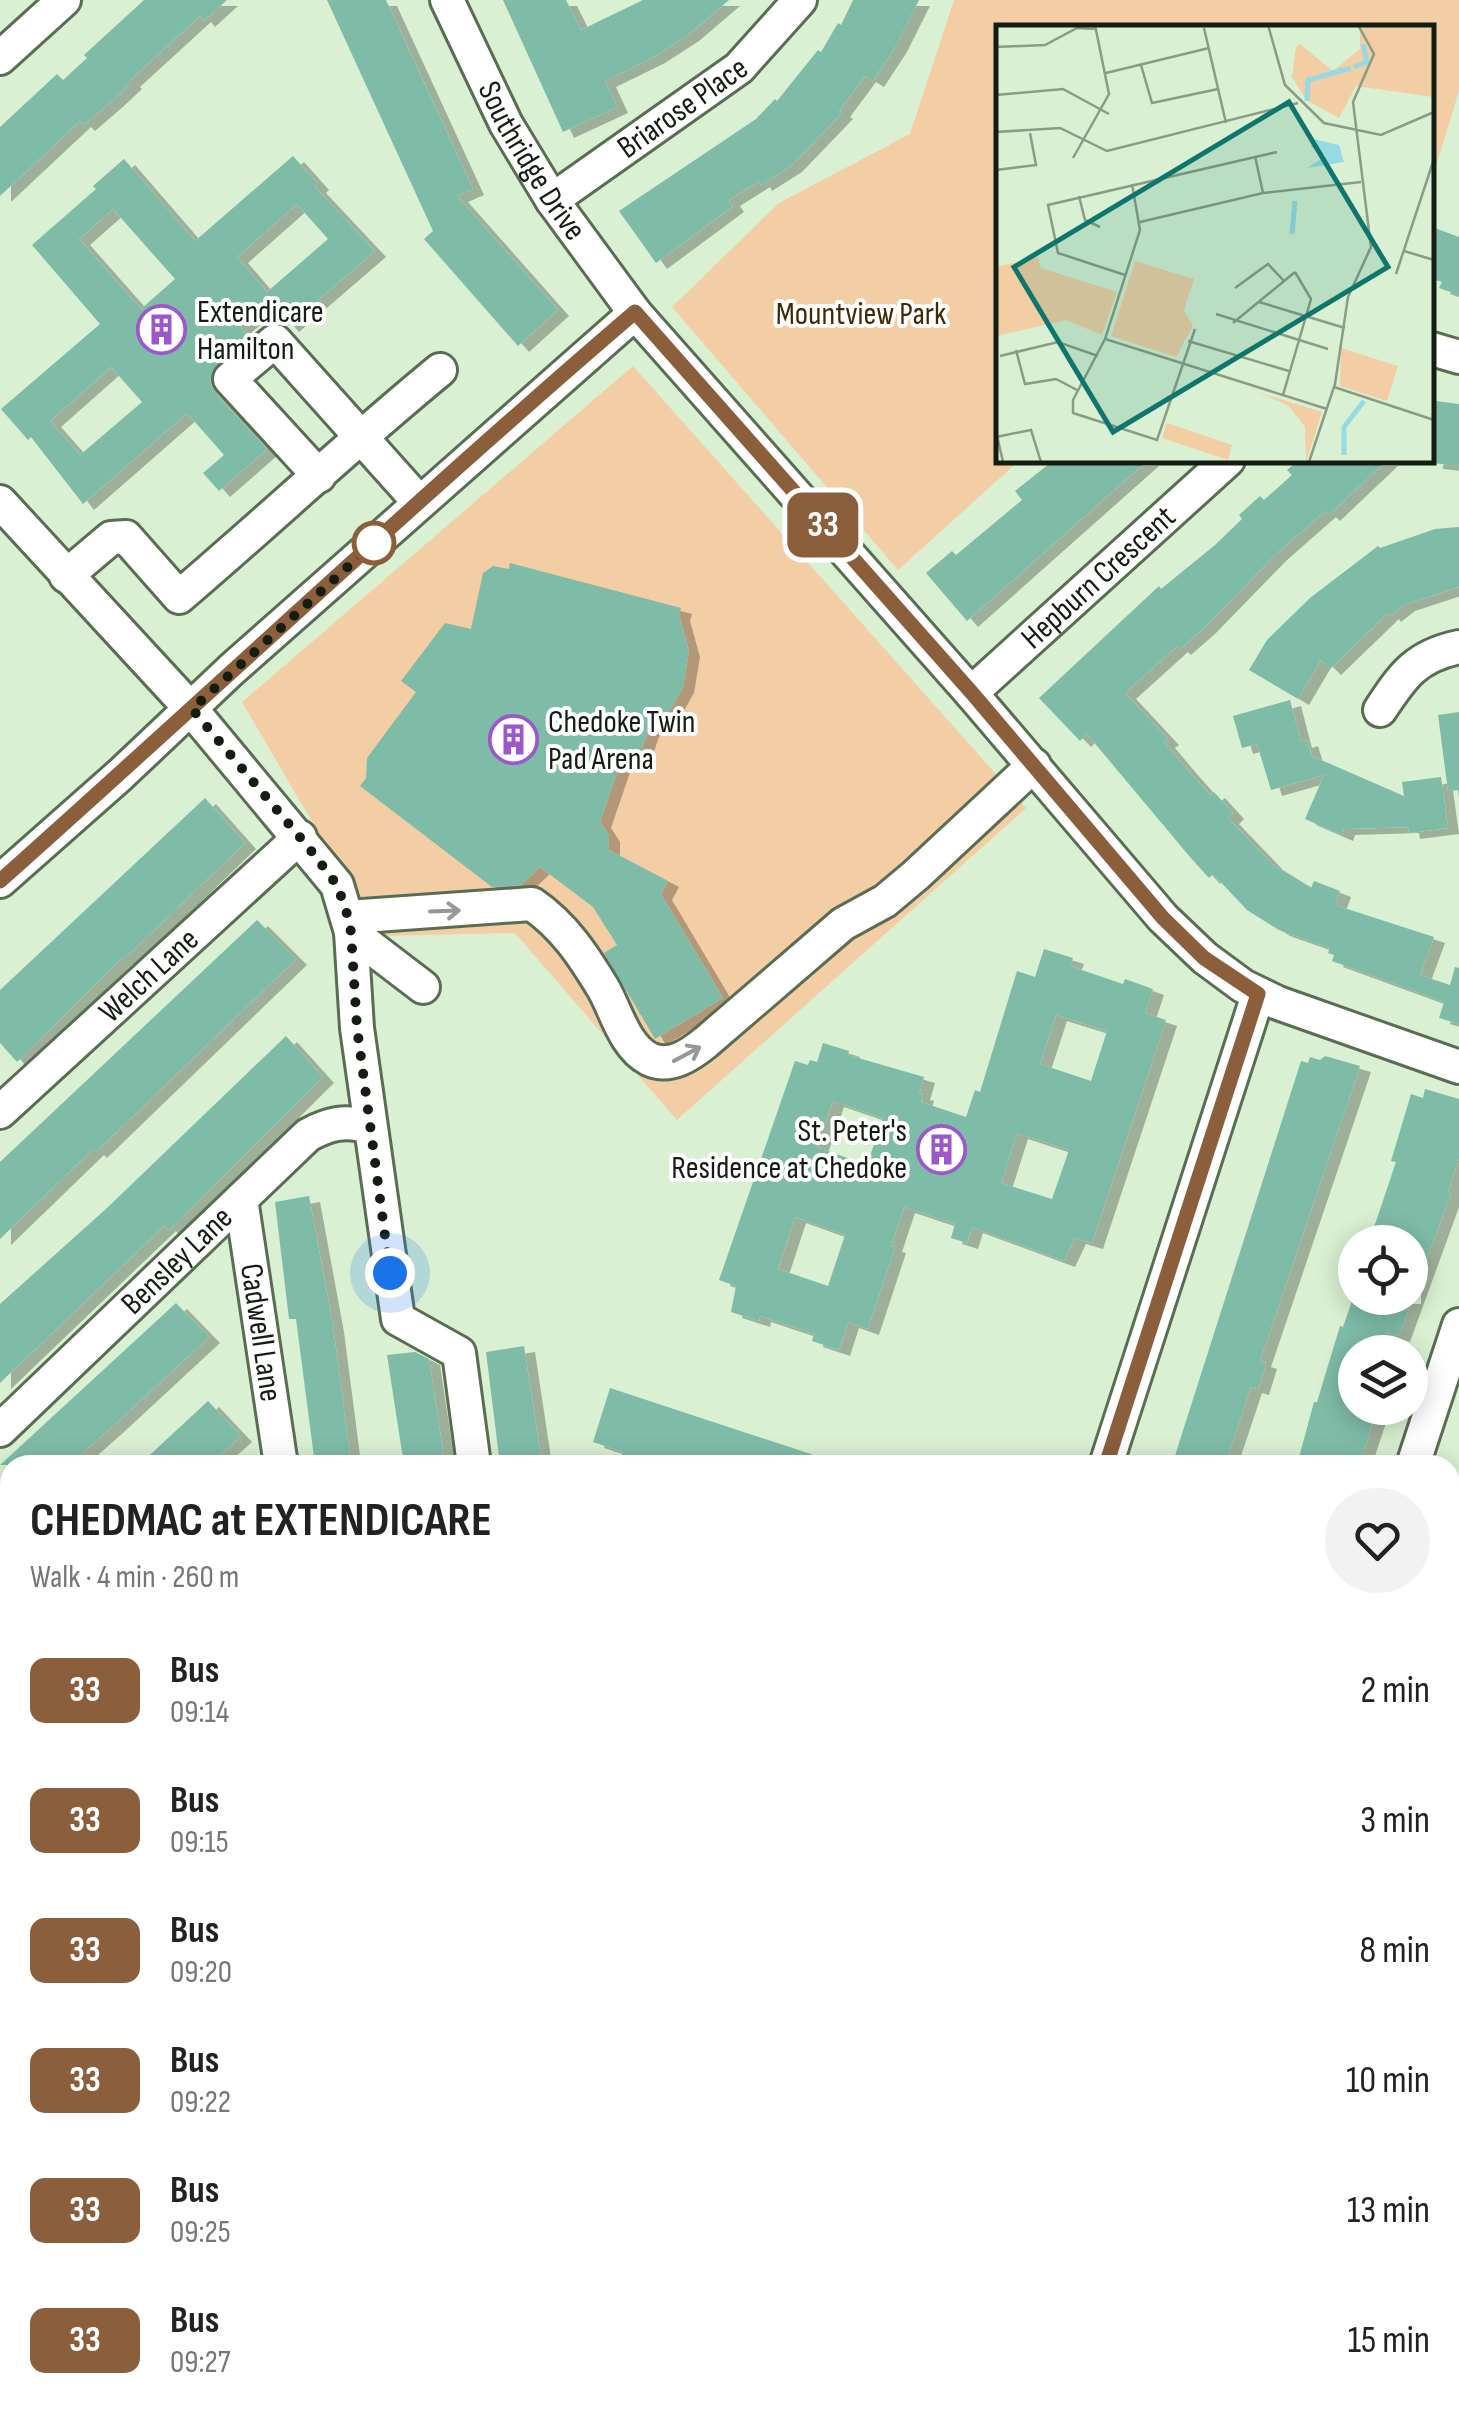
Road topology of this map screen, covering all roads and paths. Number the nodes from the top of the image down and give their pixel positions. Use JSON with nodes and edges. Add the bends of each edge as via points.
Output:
{"nodes":[{"id":1,"x":64,"y":0,"type":"edge"},
{"id":2,"x":447,"y":0,"type":"edge"},
{"id":3,"x":800,"y":0,"type":"edge"},
{"id":4,"x":0,"y":58,"type":"edge"},
{"id":5,"x":552,"y":200,"type":"junction"},
{"id":6,"x":635,"y":312,"type":"junction"},
{"id":7,"x":1434,"y":350,"type":"edge"},
{"id":8,"x":1459,"y":357,"type":"edge"},
{"id":9,"x":440,"y":370,"type":"dead end"},
{"id":10,"x":361,"y":434,"type":"junction"},
{"id":11,"x":1226,"y":462,"type":"edge"},
{"id":12,"x":320,"y":476,"type":"junction"},
{"id":13,"x":0,"y":502,"type":"edge"},
{"id":14,"x":419,"y":502,"type":"junction"},
{"id":15,"x":66,"y":576,"type":"junction"},
{"id":16,"x":1459,"y":647,"type":"edge"},
{"id":17,"x":972,"y":693,"type":"junction"},
{"id":18,"x":192,"y":709,"type":"junction"},
{"id":19,"x":1380,"y":710,"type":"dead end"},
{"id":20,"x":1034,"y":765,"type":"junction"},
{"id":21,"x":300,"y":837,"type":"junction"},
{"id":22,"x":0,"y":881,"type":"edge"},
{"id":23,"x":349,"y":924,"type":"junction"},
{"id":24,"x":423,"y":987,"type":"dead end"},
{"id":25,"x":1258,"y":994,"type":"junction"},
{"id":26,"x":1459,"y":1068,"type":"edge"},
{"id":27,"x":0,"y":1112,"type":"edge"},
{"id":28,"x":370,"y":1127,"type":"junction"},
{"id":29,"x":241,"y":1199,"type":"junction"},
{"id":30,"x":1459,"y":1325,"type":"edge"},
{"id":31,"x":0,"y":1430,"type":"edge"},
{"id":32,"x":274,"y":1455,"type":"edge"},
{"id":33,"x":473,"y":1455,"type":"edge"},
{"id":34,"x":1109,"y":1455,"type":"edge"},
{"id":35,"x":1416,"y":1455,"type":"edge"}],
"edges":[{"from":1,"to":4,"type":"street"},
{"from":2,"to":5,"type":"street","name":"Southridge Drive","via":[[506,124]]},
{"from":3,"to":5,"type":"street","name":"Briarose Place","via":[[739,68]]},
{"from":5,"to":6,"type":"street","name":"Southridge Drive"},
{"from":6,"to":14,"type":"street"},
{"from":6,"to":17,"type":"street","name":"Southridge Drive"},
{"from":7,"to":8,"type":"street"},
{"from":9,"to":10,"type":"street"},
{"from":10,"to":12,"type":"street"},
{"from":10,"to":12,"type":"street","via":[[275,341],[230,379]]},
{"from":10,"to":14,"type":"street"},
{"from":11,"to":17,"type":"street","name":"Hepburn Crescent"},
{"from":12,"to":15,"type":"street","via":[[179,597],[126,538],[112,538]]},
{"from":13,"to":15,"type":"street"},
{"from":14,"to":18,"type":"street"},
{"from":15,"to":18,"type":"street"},
{"from":16,"to":19,"type":"street","via":[[1432,652],[1413,667]]},
{"from":17,"to":20,"type":"street","name":"Southridge Drive"},
{"from":18,"to":21,"type":"street"},
{"from":18,"to":22,"type":"street"},
{"from":23,"to":20,"type":"street","one_way":true,"via":[[532,904],[569,936],[634,1048],[646,1058],[672,1062],[692,1054],[842,924],[916,876]]},
{"from":20,"to":25,"type":"street","name":"Southridge Drive","via":[[1163,918],[1204,958]]},
{"from":21,"to":23,"type":"street","via":[[337,885]]},
{"from":21,"to":27,"type":"street","name":"Welch Lane"},
{"from":23,"to":24,"type":"street"},
{"from":23,"to":28,"type":"street"},
{"from":25,"to":26,"type":"street","name":"Southridge Drive"},
{"from":25,"to":34,"type":"street"},
{"from":28,"to":29,"type":"street","name":"Bensley Lane","via":[[329,1124],[308,1135]]},
{"from":28,"to":33,"type":"street","via":[[398,1319],[458,1353]]},
{"from":29,"to":31,"type":"street","name":"Bensley Lane"},
{"from":29,"to":32,"type":"street","name":"Cadwell Lane"},
{"from":30,"to":35,"type":"street"}]}
